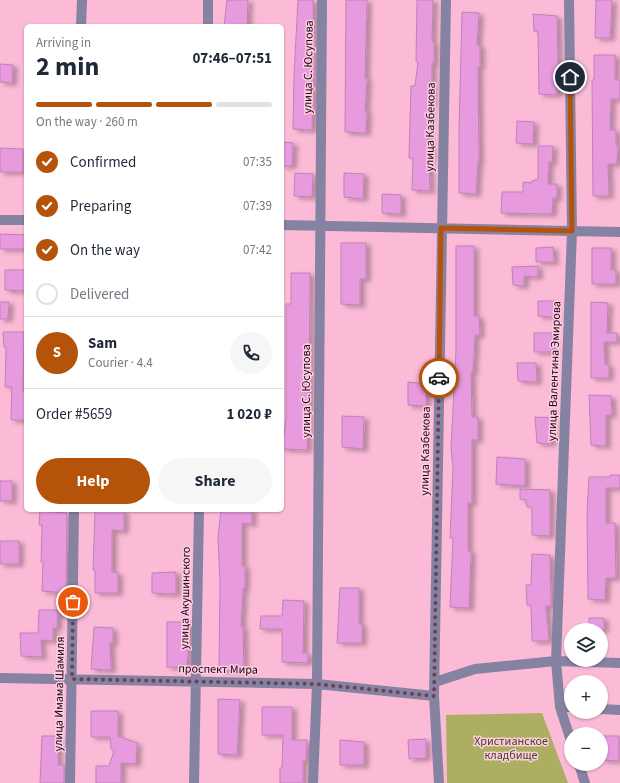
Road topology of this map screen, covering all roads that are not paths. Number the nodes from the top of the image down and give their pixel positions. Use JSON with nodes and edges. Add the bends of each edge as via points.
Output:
{"nodes":[{"id":1,"x":82,"y":0,"type":"edge"},
{"id":2,"x":208,"y":0,"type":"edge"},
{"id":3,"x":322,"y":0,"type":"edge"},
{"id":4,"x":446,"y":0,"type":"edge"},
{"id":5,"x":569,"y":0,"type":"edge"},
{"id":6,"x":81,"y":24,"type":"edge"},
{"id":7,"x":208,"y":24,"type":"edge"},
{"id":8,"x":0,"y":220,"type":"edge"},
{"id":9,"x":24,"y":220,"type":"edge"},
{"id":10,"x":284,"y":226,"type":"edge"},
{"id":11,"x":320,"y":226,"type":"junction"},
{"id":12,"x":441,"y":228,"type":"junction"},
{"id":13,"x":572,"y":231,"type":"junction"},
{"id":14,"x":620,"y":232,"type":"edge"},
{"id":15,"x":74,"y":512,"type":"edge"},
{"id":16,"x":200,"y":512,"type":"edge"},
{"id":17,"x":556,"y":662,"type":"junction"},
{"id":18,"x":620,"y":663,"type":"edge"},
{"id":19,"x":0,"y":678,"type":"edge"},
{"id":20,"x":72,"y":679,"type":"junction"},
{"id":21,"x":197,"y":681,"type":"junction"},
{"id":22,"x":434,"y":682,"type":"junction"},
{"id":23,"x":317,"y":684,"type":"junction"},
{"id":24,"x":434,"y":696,"type":"junction"},
{"id":25,"x":560,"y":707,"type":"junction"},
{"id":26,"x":564,"y":707,"type":"edge"},
{"id":27,"x":608,"y":709,"type":"edge"},
{"id":28,"x":620,"y":710,"type":"edge"},
{"id":29,"x":566,"y":727,"type":"edge"},
{"id":30,"x":581,"y":771,"type":"edge"},
{"id":31,"x":70,"y":783,"type":"edge"},
{"id":32,"x":194,"y":783,"type":"edge"},
{"id":33,"x":313,"y":783,"type":"edge"},
{"id":34,"x":439,"y":783,"type":"edge"},
{"id":35,"x":585,"y":783,"type":"edge"}],
"edges":[{"from":1,"to":6,"type":"street"},
{"from":2,"to":7,"type":"street"},
{"from":3,"to":11,"type":"street","name":"улица С. Юсупова"},
{"from":4,"to":12,"type":"street","name":"улица Казбекова"},
{"from":5,"to":13,"type":"street","name":"улица Валентина Эмирова"},
{"from":8,"to":9,"type":"street"},
{"from":10,"to":11,"type":"street"},
{"from":11,"to":12,"type":"street"},
{"from":11,"to":23,"type":"street","name":"улица С. Юсупова"},
{"from":12,"to":13,"type":"street"},
{"from":12,"to":22,"type":"street","name":"улица Казбекова"},
{"from":13,"to":14,"type":"street"},
{"from":13,"to":17,"type":"street","name":"улица Валентина Эмирова"},
{"from":15,"to":20,"type":"street","name":"улица Имама Шамиля"},
{"from":16,"to":21,"type":"street","name":"улица Акушинского"},
{"from":17,"to":18,"type":"street"},
{"from":17,"to":22,"type":"street","via":[[475,669]]},
{"from":17,"to":25,"type":"street","name":"улица Валентина Эмирова"},
{"from":19,"to":20,"type":"street","name":"проспект Мира"},
{"from":20,"to":21,"type":"street","name":"проспект Мира"},
{"from":20,"to":31,"type":"street","name":"улица Имама Шамиля"},
{"from":21,"to":23,"type":"street","name":"проспект Мира"},
{"from":21,"to":32,"type":"street","name":"улица Акушинского"},
{"from":22,"to":24,"type":"street","name":"улица Казбекова"},
{"from":23,"to":24,"type":"street","name":"проспект Мира"},
{"from":23,"to":33,"type":"street","name":"улица С. Юсупова"},
{"from":24,"to":34,"type":"street","name":"улица Казбекова"},
{"from":25,"to":26,"type":"street"},
{"from":25,"to":29,"type":"street","name":"улица Валентина Эмирова"},
{"from":27,"to":28,"type":"street"},
{"from":30,"to":35,"type":"street"}]}
